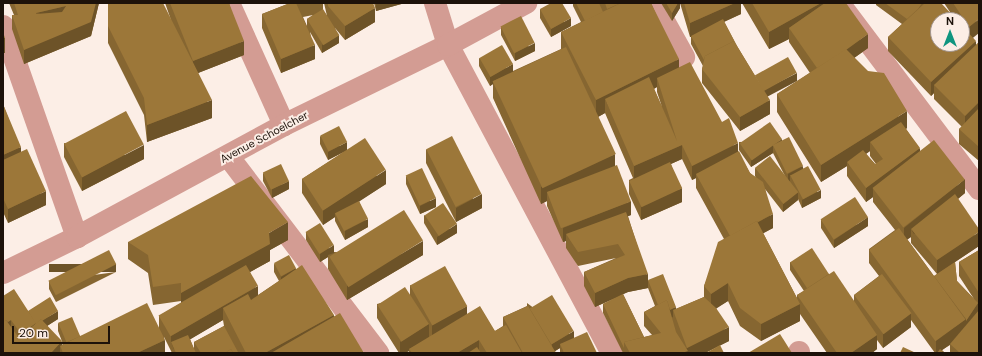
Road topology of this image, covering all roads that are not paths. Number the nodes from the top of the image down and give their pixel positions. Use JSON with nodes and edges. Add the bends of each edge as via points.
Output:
{"nodes":[{"id":1,"x":229,"y":3,"type":"edge"},
{"id":2,"x":435,"y":3,"type":"edge"},
{"id":3,"x":526,"y":3,"type":"edge"},
{"id":4,"x":654,"y":3,"type":"edge"},
{"id":5,"x":839,"y":3,"type":"edge"},
{"id":6,"x":3,"y":26,"type":"edge"},
{"id":7,"x":448,"y":45,"type":"junction"},
{"id":8,"x":684,"y":57,"type":"dead end"},
{"id":9,"x":284,"y":125,"type":"junction"},
{"id":10,"x":228,"y":156,"type":"junction"},
{"id":11,"x":979,"y":189,"type":"edge"},
{"id":12,"x":77,"y":237,"type":"junction"},
{"id":13,"x":3,"y":273,"type":"edge"},
{"id":14,"x":378,"y":353,"type":"edge"},
{"id":15,"x":612,"y":353,"type":"edge"}],
"edges":[{"from":1,"to":9,"type":"street"},
{"from":2,"to":7,"type":"street"},
{"from":3,"to":7,"type":"street","name":"Avenue Schoelcher"},
{"from":4,"to":8,"type":"street"},
{"from":5,"to":11,"type":"street"},
{"from":6,"to":12,"type":"street"},
{"from":7,"to":9,"type":"street","name":"Avenue Schoelcher"},
{"from":7,"to":15,"type":"street"},
{"from":9,"to":10,"type":"street","name":"Avenue Schoelcher"},
{"from":10,"to":12,"type":"street","name":"Avenue Schoelcher"},
{"from":10,"to":14,"type":"street"},
{"from":12,"to":13,"type":"street","name":"Avenue Schoelcher"}]}
